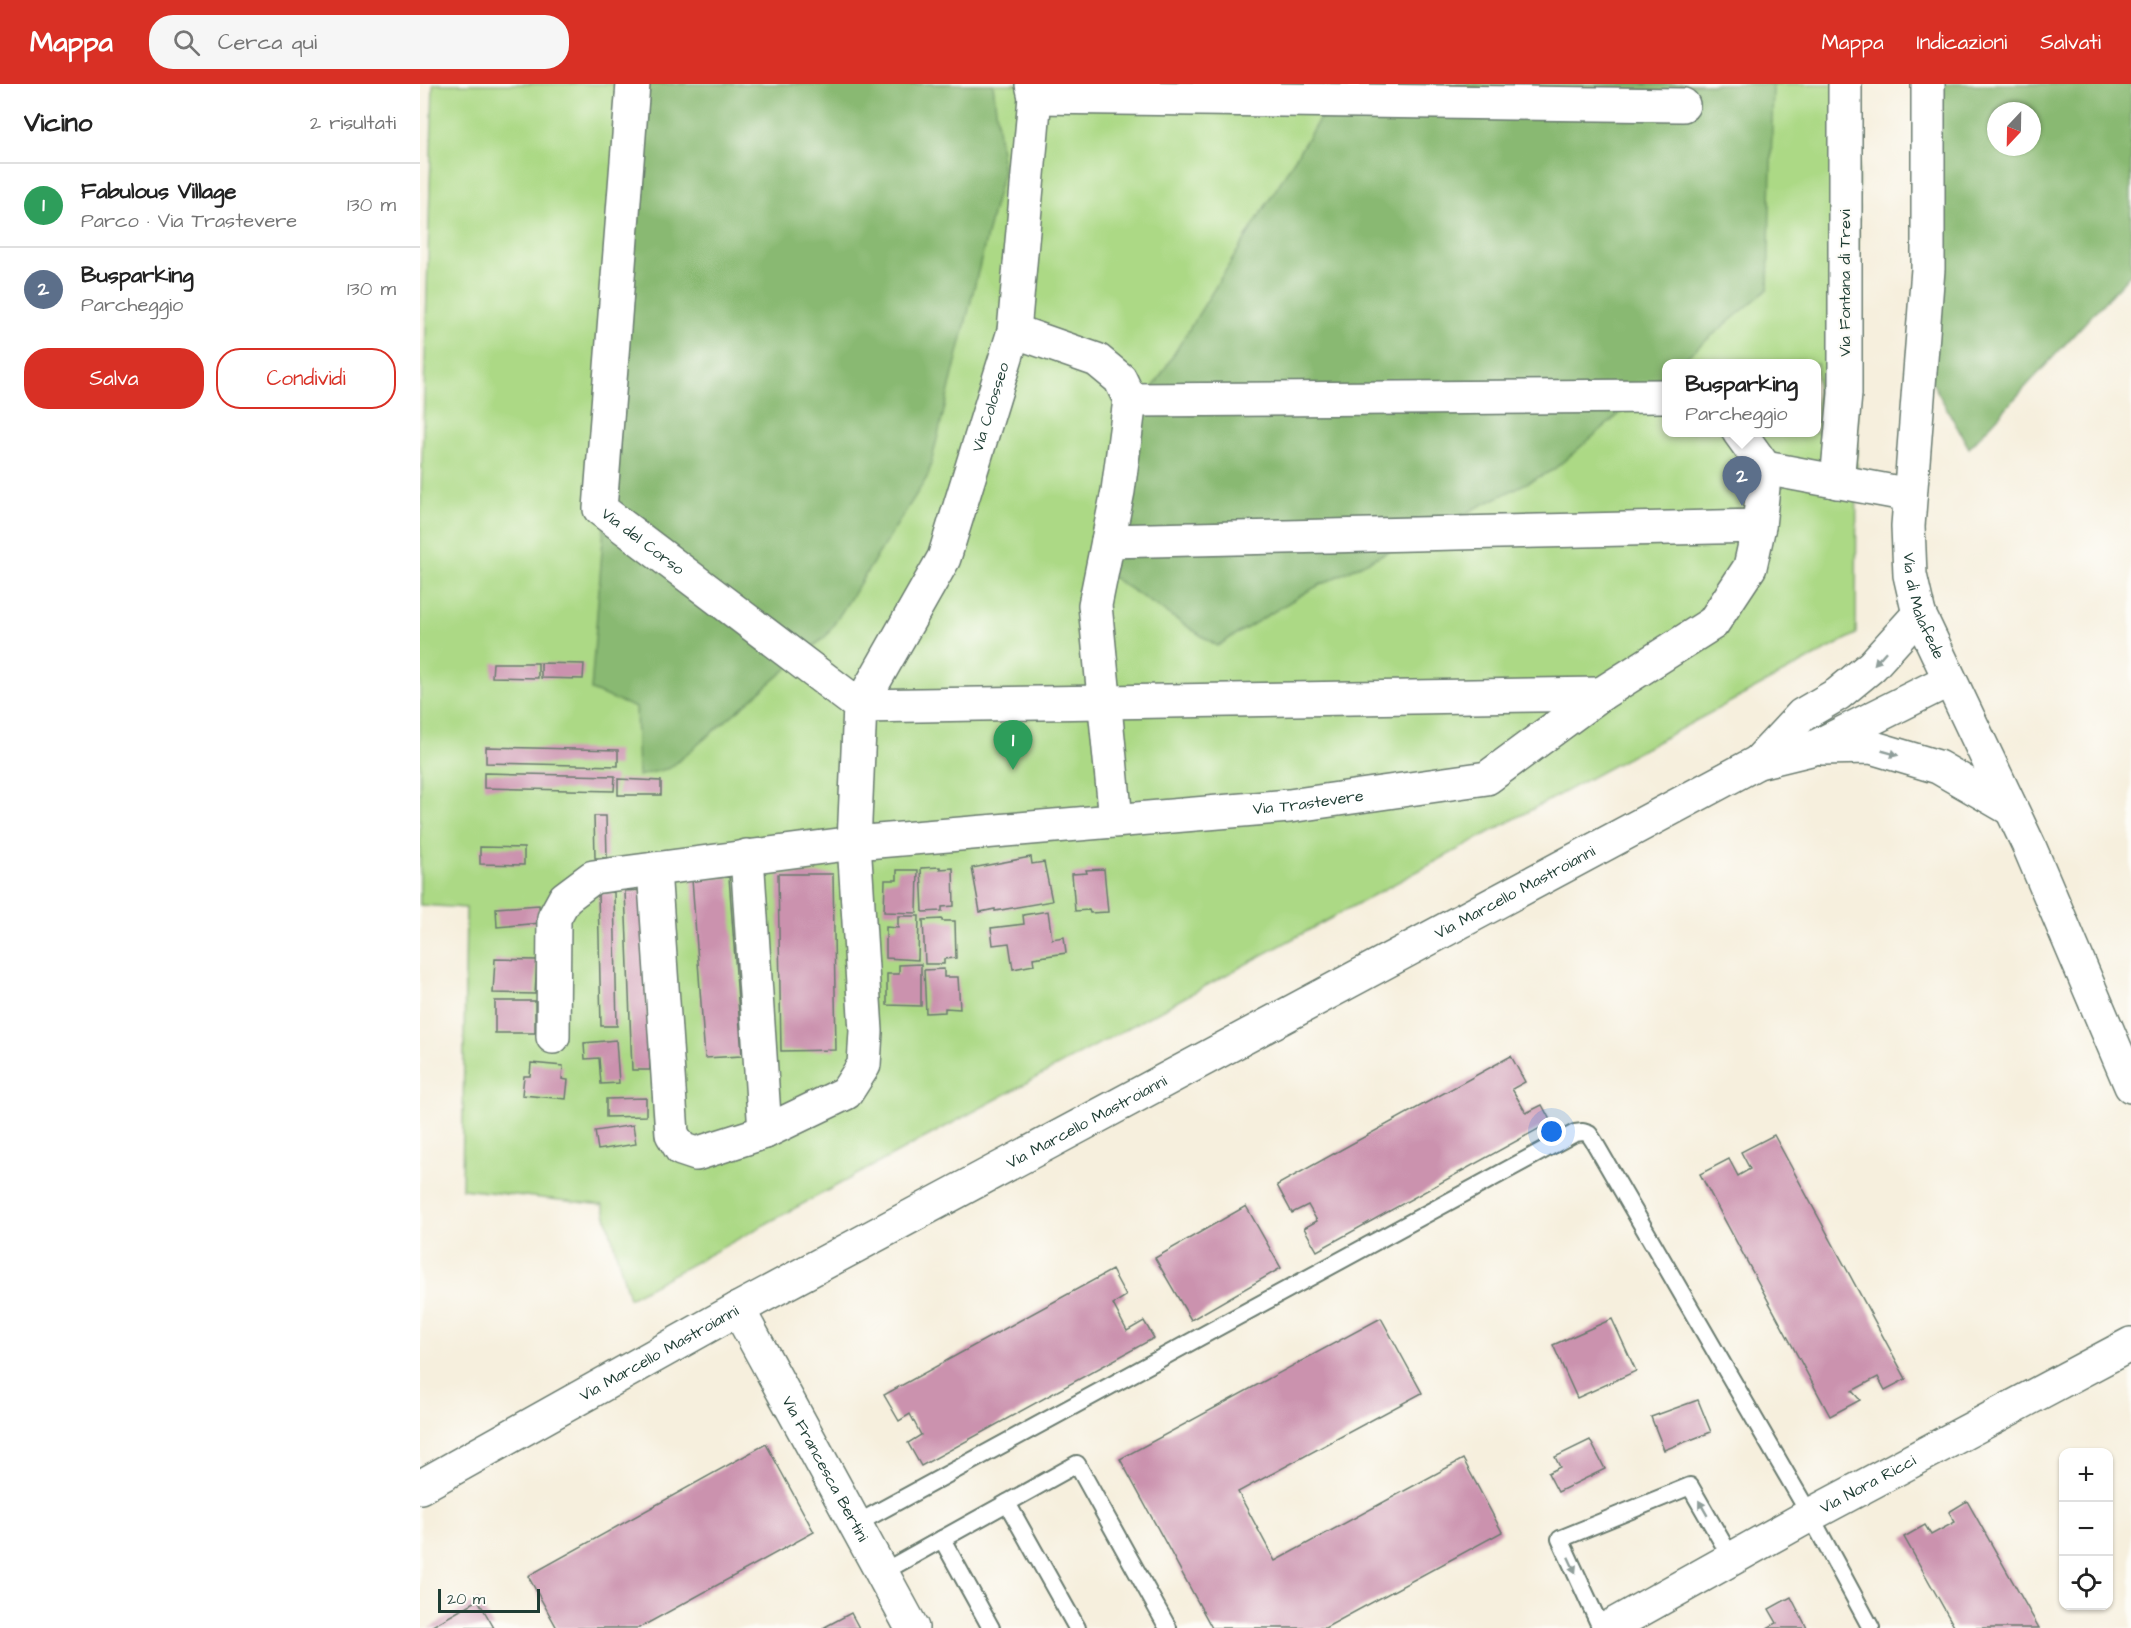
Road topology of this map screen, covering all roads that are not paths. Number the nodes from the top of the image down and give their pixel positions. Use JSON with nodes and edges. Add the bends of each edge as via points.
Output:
{"nodes":[{"id":1,"x":633,"y":84,"type":"edge"},
{"id":2,"x":1845,"y":84,"type":"edge"},
{"id":3,"x":1928,"y":84,"type":"edge"},
{"id":4,"x":1033,"y":91,"type":"edge"},
{"id":5,"x":1244,"y":92,"type":"edge"},
{"id":6,"x":1683,"y":105,"type":"dead end"},
{"id":7,"x":1014,"y":331,"type":"junction"},
{"id":8,"x":1662,"y":396,"type":"edge"},
{"id":9,"x":1130,"y":399,"type":"junction"},
{"id":10,"x":1743,"y":437,"type":"edge"},
{"id":11,"x":1765,"y":468,"type":"junction"},
{"id":12,"x":1837,"y":482,"type":"junction"},
{"id":13,"x":1910,"y":495,"type":"junction"},
{"id":14,"x":1759,"y":526,"type":"junction"},
{"id":15,"x":1107,"y":541,"type":"junction"},
{"id":16,"x":1919,"y":614,"type":"junction"},
{"id":17,"x":1949,"y":680,"type":"junction"},
{"id":18,"x":1601,"y":694,"type":"junction"},
{"id":19,"x":1105,"y":702,"type":"junction"},
{"id":20,"x":860,"y":706,"type":"junction"},
{"id":21,"x":1811,"y":748,"type":"junction"},
{"id":22,"x":1758,"y":762,"type":"junction"},
{"id":23,"x":2009,"y":808,"type":"junction"},
{"id":24,"x":1116,"y":820,"type":"junction"},
{"id":25,"x":854,"y":843,"type":"junction"},
{"id":26,"x":747,"y":856,"type":"junction"},
{"id":27,"x":654,"y":869,"type":"junction"},
{"id":28,"x":553,"y":1037,"type":"dead end"},
{"id":29,"x":2131,"y":1086,"type":"edge"},
{"id":30,"x":765,"y":1132,"type":"junction"},
{"id":31,"x":738,"y":1310,"type":"junction"},
{"id":32,"x":2131,"y":1344,"type":"edge"},
{"id":33,"x":420,"y":1487,"type":"edge"},
{"id":34,"x":1007,"y":1503,"type":"junction"},
{"id":35,"x":1810,"y":1515,"type":"junction"},
{"id":36,"x":856,"y":1524,"type":"junction"},
{"id":37,"x":942,"y":1539,"type":"junction"},
{"id":38,"x":1732,"y":1559,"type":"junction"},
{"id":39,"x":883,"y":1572,"type":"junction"},
{"id":40,"x":1646,"y":1619,"type":"edge"},
{"id":41,"x":912,"y":1628,"type":"edge"},
{"id":42,"x":991,"y":1628,"type":"edge"},
{"id":43,"x":1077,"y":1628,"type":"edge"},
{"id":44,"x":1168,"y":1628,"type":"edge"},
{"id":45,"x":1601,"y":1628,"type":"edge"},
{"id":46,"x":1608,"y":1628,"type":"edge"},
{"id":47,"x":1871,"y":1628,"type":"edge"}],
"edges":[{"from":1,"to":20,"type":"street","name":"Via del Corso","via":[[600,509]]},
{"from":2,"to":12,"type":"street","name":"Via Fontana di Trevi","via":[[1845,394]]},
{"from":3,"to":13,"type":"street","name":"Via di Malafede","via":[[1928,269]]},
{"from":4,"to":5,"type":"street"},
{"from":4,"to":7,"type":"street","name":"Via Colosseo"},
{"from":5,"to":6,"type":"street"},
{"from":7,"to":9,"type":"street","via":[[1097,360],[1120,379]]},
{"from":7,"to":20,"type":"street","name":"Via Colosseo","via":[[944,558]]},
{"from":8,"to":9,"type":"street"},
{"from":9,"to":15,"type":"street"},
{"from":10,"to":11,"type":"street"},
{"from":11,"to":12,"type":"street"},
{"from":11,"to":14,"type":"street"},
{"from":12,"to":13,"type":"street"},
{"from":13,"to":16,"type":"street","name":"Via di Malafede","via":[[1910,575]]},
{"from":14,"to":15,"type":"street"},
{"from":14,"to":18,"type":"street","name":"Via Trastevere","via":[[1750,567],[1713,623]]},
{"from":15,"to":19,"type":"street","via":[[1095,605]]},
{"from":16,"to":17,"type":"street","name":"Via di Malafede"},
{"from":16,"to":22,"type":"street","one_way":true,"via":[[1872,666],[1838,694],[1802,715]]},
{"from":17,"to":21,"type":"street"},
{"from":17,"to":23,"type":"street","name":"Via di Malafede"},
{"from":18,"to":19,"type":"street"},
{"from":18,"to":24,"type":"street","name":"Via Trastevere","via":[[1487,778],[1289,806]]},
{"from":19,"to":20,"type":"street"},
{"from":19,"to":24,"type":"street"},
{"from":20,"to":25,"type":"street"},
{"from":21,"to":22,"type":"street"},
{"from":21,"to":23,"type":"street","one_way":true,"via":[[1871,747],[1938,767]]},
{"from":22,"to":31,"type":"street","name":"Via Marcello Mastroianni"},
{"from":23,"to":29,"type":"street","name":"Via di Malafede","via":[[2029,846]]},
{"from":24,"to":25,"type":"street","name":"Via Trastevere"},
{"from":25,"to":26,"type":"street","name":"Via Trastevere"},
{"from":25,"to":30,"type":"street","via":[[866,1031],[864,1065],[846,1093]]},
{"from":26,"to":27,"type":"street","name":"Via Trastevere"},
{"from":26,"to":30,"type":"street"},
{"from":27,"to":28,"type":"street","name":"Via Trastevere","via":[[593,877],[565,898],[554,918]]},
{"from":27,"to":30,"type":"street","via":[[672,1134],[681,1149],[696,1154]]},
{"from":31,"to":33,"type":"street","name":"Via Marcello Mastroianni"},
{"from":31,"to":36,"type":"street","name":"Via Francesca Bertini"},
{"from":32,"to":35,"type":"street","name":"Via Nora Ricci"},
{"from":34,"to":37,"type":"lane"},
{"from":34,"to":43,"type":"lane"},
{"from":34,"to":44,"type":"lane","via":[[1077,1464]]},
{"from":35,"to":36,"type":"lane","via":[[1593,1140],[1583,1132]]},
{"from":35,"to":38,"type":"street","name":"Via Nora Ricci"},
{"from":35,"to":47,"type":"lane"},
{"from":36,"to":39,"type":"street","name":"Via Francesca Bertini"},
{"from":37,"to":39,"type":"lane"},
{"from":37,"to":42,"type":"lane"},
{"from":38,"to":40,"type":"street","name":"Via Nora Ricci"},
{"from":38,"to":45,"type":"lane","one_way":true,"via":[[1690,1486],[1560,1539]]},
{"from":39,"to":41,"type":"street","name":"Via Francesca Bertini"},
{"from":40,"to":46,"type":"street","name":"Via Nora Ricci"}]}
